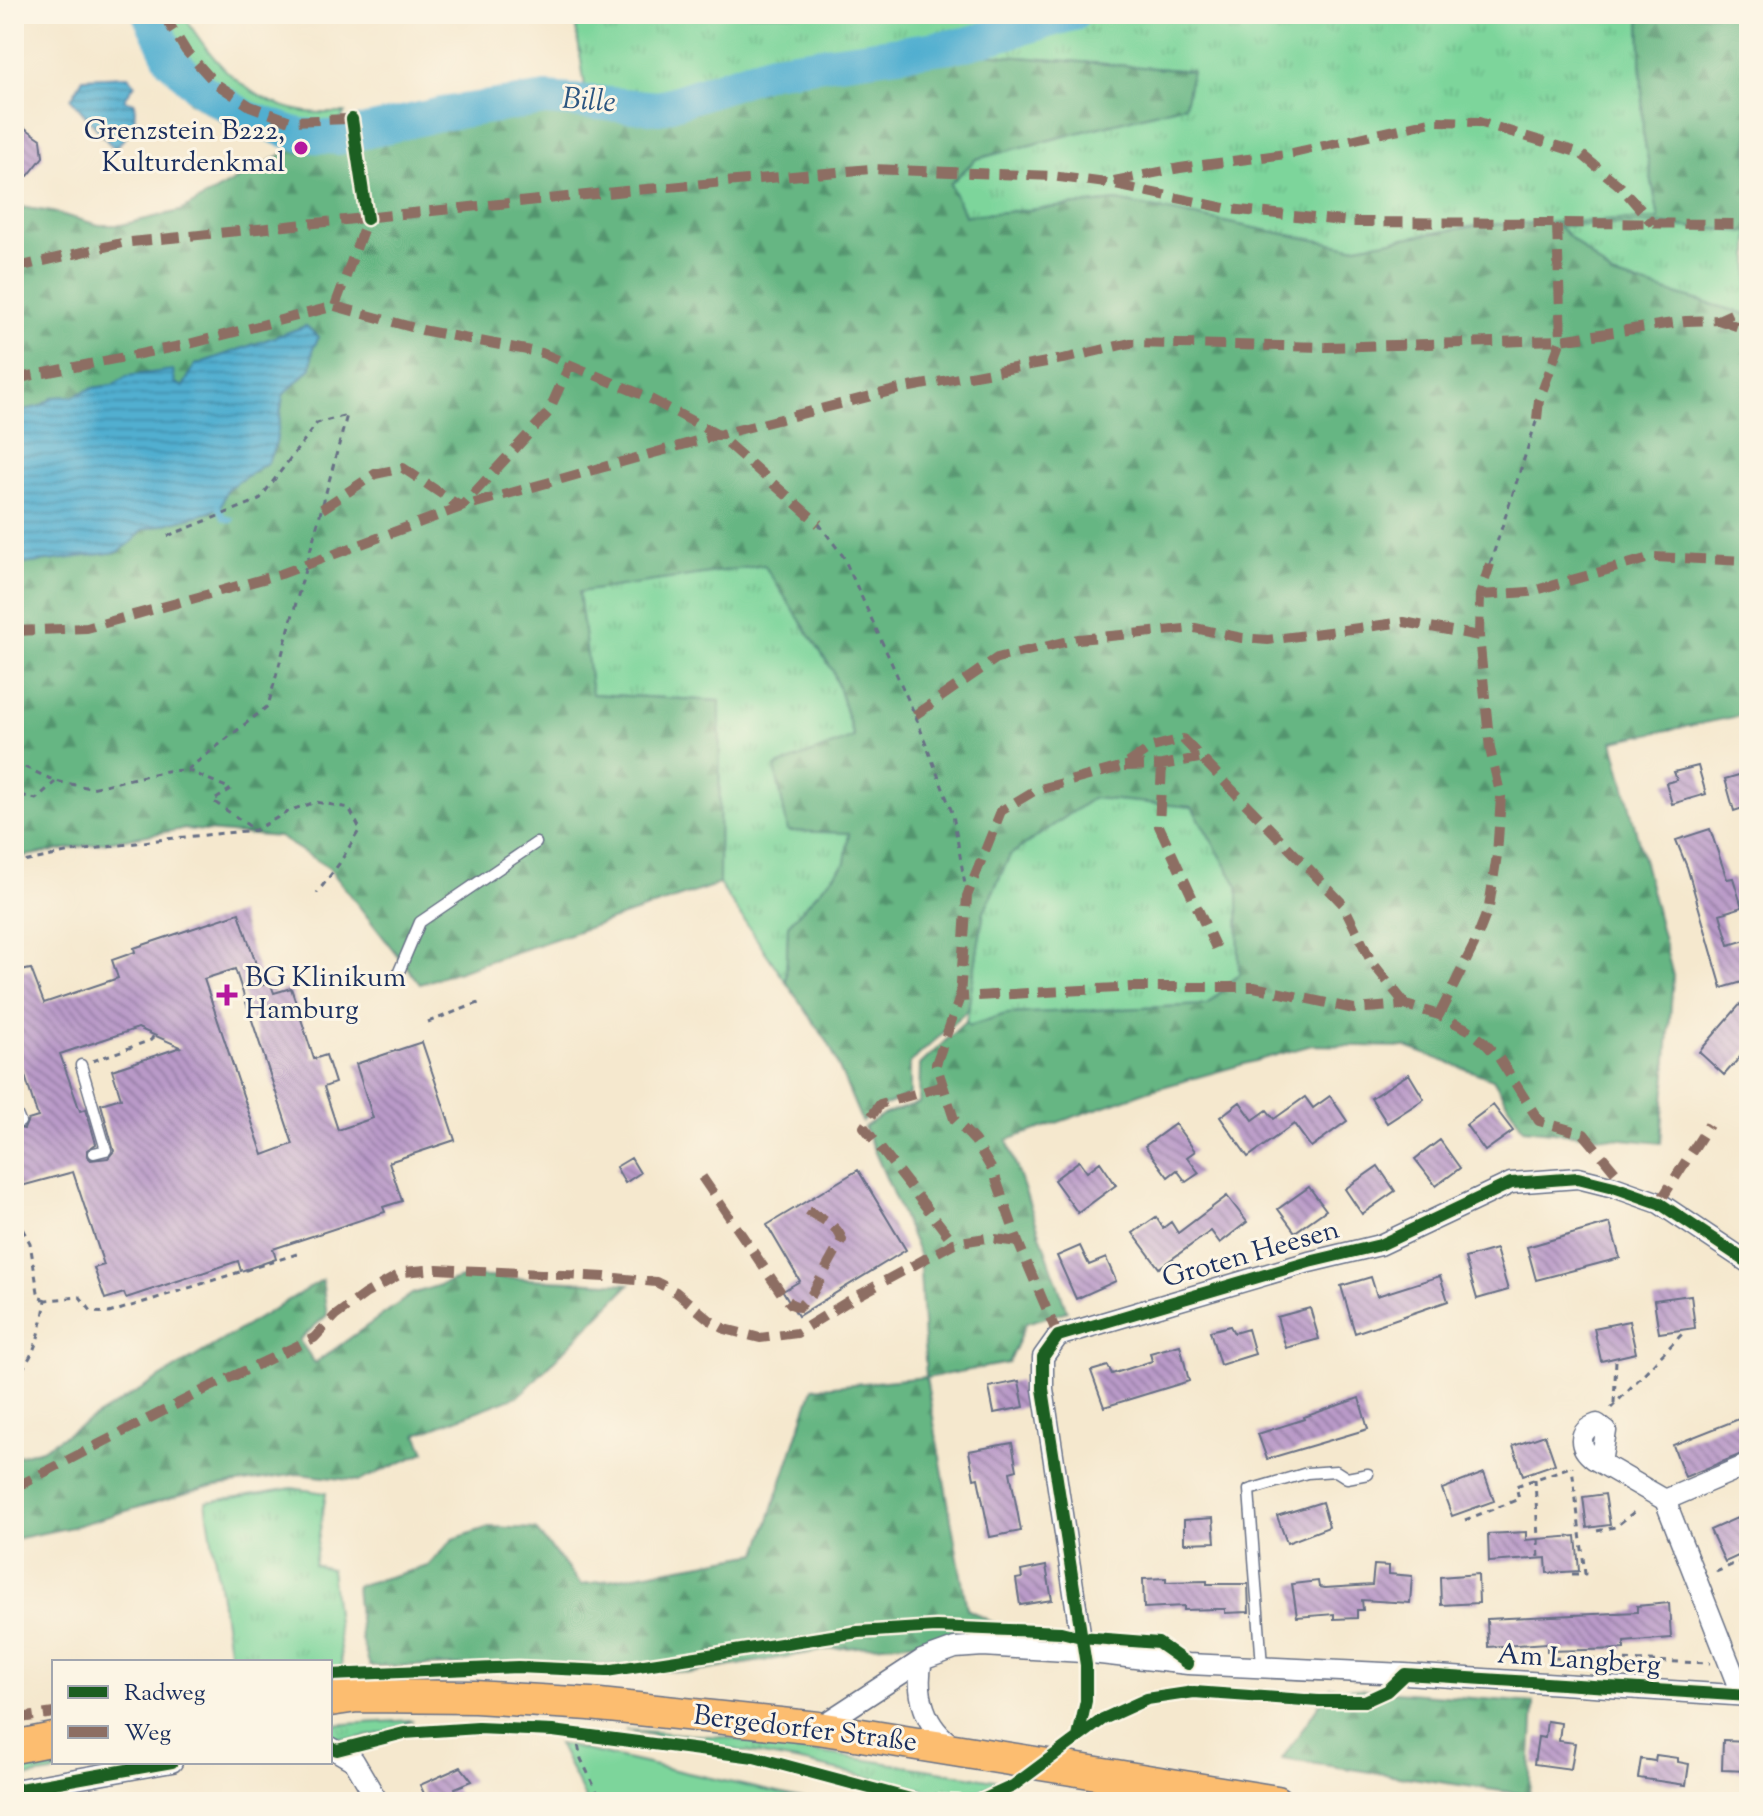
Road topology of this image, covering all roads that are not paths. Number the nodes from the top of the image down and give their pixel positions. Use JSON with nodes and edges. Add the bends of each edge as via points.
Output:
{"nodes":[{"id":1,"x":536,"y":843,"type":"dead end"},
{"id":2,"x":395,"y":981,"type":"dead end"},
{"id":3,"x":81,"y":1065,"type":"road end"},
{"id":4,"x":14,"y":1108,"type":"edge"},
{"id":5,"x":20,"y":1122,"type":"dead end"},
{"id":6,"x":94,"y":1153,"type":"dead end"},
{"id":7,"x":1749,"y":1263,"type":"edge"},
{"id":8,"x":1600,"y":1424,"type":"road end"},
{"id":9,"x":1749,"y":1464,"type":"edge"},
{"id":10,"x":1368,"y":1474,"type":"dead end"},
{"id":11,"x":1660,"y":1498,"type":"junction"},
{"id":12,"x":1083,"y":1652,"type":"junction"},
{"id":13,"x":922,"y":1660,"type":"junction"},
{"id":14,"x":1262,"y":1666,"type":"junction"},
{"id":15,"x":1746,"y":1696,"type":"edge"},
{"id":16,"x":332,"y":1700,"type":"edge"},
{"id":17,"x":818,"y":1728,"type":"junction"},
{"id":18,"x":52,"y":1739,"type":"edge"},
{"id":19,"x":14,"y":1747,"type":"edge"},
{"id":20,"x":332,"y":1748,"type":"edge"},
{"id":21,"x":962,"y":1751,"type":"junction"},
{"id":22,"x":161,"y":1764,"type":"edge"},
{"id":23,"x":14,"y":1790,"type":"edge"},
{"id":24,"x":378,"y":1802,"type":"edge"},
{"id":25,"x":1277,"y":1802,"type":"edge"}],
"edges":[{"from":1,"to":2,"type":"lane","via":[[420,922]]},
{"from":3,"to":6,"type":"lane","via":[[106,1150]]},
{"from":4,"to":5,"type":"lane"},
{"from":7,"to":12,"type":"street","name":"Groten Heesen","via":[[1659,1203],[1614,1187],[1578,1178],[1511,1183],[1380,1245],[1058,1336],[1043,1357],[1043,1389]]},
{"from":8,"to":11,"type":"street","via":[[1607,1438],[1597,1461]]},
{"from":9,"to":11,"type":"street"},
{"from":10,"to":14,"type":"lane","via":[[1347,1478],[1336,1471],[1307,1473],[1249,1490]]},
{"from":11,"to":15,"type":"street","name":"Am Langberg"},
{"from":12,"to":13,"type":"street","name":"Am Langberg","via":[[983,1646],[955,1648]]},
{"from":12,"to":14,"type":"street","name":"Am Langberg"},
{"from":13,"to":17,"type":"street","name":"Am Langberg"},
{"from":13,"to":21,"type":"street","via":[[918,1684],[923,1706],[944,1740]]},
{"from":14,"to":15,"type":"street","name":"Am Langberg"},
{"from":16,"to":17,"type":"main road","name":"Bergedorfer Straße","via":[[489,1698]]},
{"from":17,"to":21,"type":"main road","name":"Bergedorfer Straße"},
{"from":18,"to":19,"type":"main road"},
{"from":20,"to":24,"type":"street","via":[[354,1761]]},
{"from":21,"to":25,"type":"main road","name":"Bergedorfer Straße"},
{"from":22,"to":23,"type":"street"}]}
